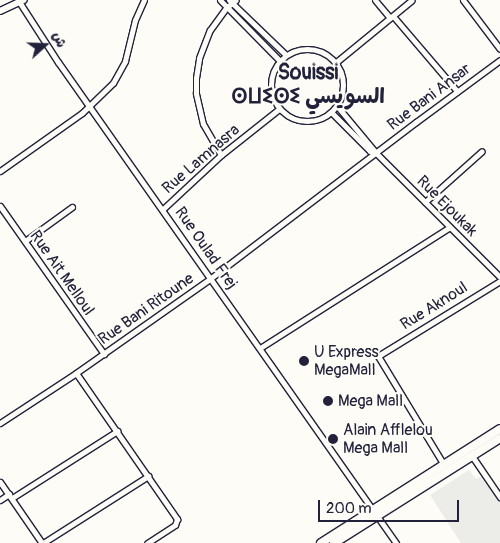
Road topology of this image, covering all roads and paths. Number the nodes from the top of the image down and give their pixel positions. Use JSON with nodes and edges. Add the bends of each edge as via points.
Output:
{"nodes":[{"id":1,"x":144,"y":0,"type":"edge"},
{"id":2,"x":220,"y":0,"type":"edge"},
{"id":3,"x":374,"y":0,"type":"edge"},
{"id":4,"x":412,"y":0,"type":"edge"},
{"id":5,"x":463,"y":0,"type":"edge"},
{"id":6,"x":21,"y":1,"type":"edge"},
{"id":7,"x":232,"y":1,"type":"edge"},
{"id":8,"x":227,"y":7,"type":"junction"},
{"id":9,"x":0,"y":12,"type":"edge"},
{"id":10,"x":392,"y":17,"type":"junction"},
{"id":11,"x":500,"y":49,"type":"edge"},
{"id":12,"x":286,"y":55,"type":"junction"},
{"id":13,"x":500,"y":60,"type":"edge"},
{"id":14,"x":280,"y":61,"type":"junction"},
{"id":15,"x":335,"y":63,"type":"junction"},
{"id":16,"x":457,"y":91,"type":"junction"},
{"id":17,"x":90,"y":106,"type":"junction"},
{"id":18,"x":337,"y":106,"type":"junction"},
{"id":19,"x":279,"y":109,"type":"junction"},
{"id":20,"x":331,"y":112,"type":"junction"},
{"id":21,"x":482,"y":151,"type":"dead end"},
{"id":22,"x":375,"y":153,"type":"junction"},
{"id":23,"x":221,"y":155,"type":"junction"},
{"id":24,"x":0,"y":171,"type":"edge"},
{"id":25,"x":426,"y":202,"type":"junction"},
{"id":26,"x":0,"y":206,"type":"edge"},
{"id":27,"x":72,"y":207,"type":"dead end"},
{"id":28,"x":163,"y":209,"type":"junction"},
{"id":29,"x":450,"y":227,"type":"junction"},
{"id":30,"x":25,"y":241,"type":"junction"},
{"id":31,"x":211,"y":278,"type":"junction"},
{"id":32,"x":500,"y":279,"type":"edge"},
{"id":33,"x":260,"y":348,"type":"junction"},
{"id":34,"x":104,"y":354,"type":"junction"},
{"id":35,"x":76,"y":373,"type":"junction"},
{"id":36,"x":0,"y":423,"type":"edge"},
{"id":37,"x":500,"y":430,"type":"edge"},
{"id":38,"x":117,"y":431,"type":"junction"},
{"id":39,"x":500,"y":438,"type":"edge"},
{"id":40,"x":472,"y":456,"type":"junction"},
{"id":41,"x":444,"y":465,"type":"junction"},
{"id":42,"x":148,"y":476,"type":"junction"},
{"id":43,"x":0,"y":482,"type":"edge"},
{"id":44,"x":10,"y":496,"type":"junction"},
{"id":45,"x":500,"y":497,"type":"edge"},
{"id":46,"x":0,"y":500,"type":"edge"},
{"id":47,"x":375,"y":513,"type":"junction"},
{"id":48,"x":43,"y":543,"type":"edge"},
{"id":49,"x":147,"y":543,"type":"edge"},
{"id":50,"x":321,"y":543,"type":"edge"},
{"id":51,"x":334,"y":543,"type":"edge"},
{"id":52,"x":396,"y":543,"type":"edge"}],
"edges":[{"from":1,"to":17,"type":"street","via":[[120,73]]},
{"from":2,"to":8,"type":"street"},
{"from":3,"to":10,"type":"street"},
{"from":4,"to":10,"type":"street"},
{"from":5,"to":11,"type":"street"},
{"from":6,"to":9,"type":"street"},
{"from":6,"to":17,"type":"street","name":"Rue Oulad Frej","via":[[32,24]]},
{"from":7,"to":8,"type":"street"},
{"from":7,"to":12,"type":"street"},
{"from":8,"to":14,"type":"street"},
{"from":8,"to":23,"type":"street","via":[[204,43],[196,78],[203,124]]},
{"from":10,"to":15,"type":"street"},
{"from":10,"to":16,"type":"street"},
{"from":12,"to":14,"type":"street"},
{"from":12,"to":15,"type":"street","via":[[297,51],[316,51]]},
{"from":13,"to":16,"type":"street","name":"Rue Bani Ansar"},
{"from":14,"to":19,"type":"street","via":[[271,82],[272,95]]},
{"from":15,"to":18,"type":"street","via":[[343,88]]},
{"from":16,"to":22,"type":"street","name":"Rue Bani Ansar"},
{"from":17,"to":24,"type":"street"},
{"from":17,"to":28,"type":"street","name":"Rue Oulad Frej"},
{"from":18,"to":20,"type":"street"},
{"from":18,"to":22,"type":"street","name":"Rue Ejoukak"},
{"from":19,"to":20,"type":"street","via":[[297,120],[309,121],[321,119]]},
{"from":19,"to":23,"type":"street","name":"Rue Lamnasra"},
{"from":20,"to":22,"type":"street","name":"Rue Ejoukak"},
{"from":21,"to":25,"type":"street"},
{"from":22,"to":25,"type":"street","name":"Rue Ejoukak"},
{"from":22,"to":31,"type":"street","name":"Rue Bani Ritoune"},
{"from":23,"to":28,"type":"street","name":"Rue Lamnasra"},
{"from":25,"to":29,"type":"street","name":"Rue Ejoukak"},
{"from":26,"to":30,"type":"street","name":"Rue Ait Melloul"},
{"from":27,"to":30,"type":"street"},
{"from":28,"to":31,"type":"street","name":"Rue Oulad Frej"},
{"from":29,"to":32,"type":"street","name":"Rue Ejoukak"},
{"from":29,"to":33,"type":"street"},
{"from":30,"to":34,"type":"street","name":"Rue Ait Melloul"},
{"from":31,"to":33,"type":"street","name":"Rue Oulad Frej"},
{"from":31,"to":34,"type":"street","name":"Rue Bani Ritoune"},
{"from":32,"to":41,"type":"street","name":"Rue Aknoul","via":[[378,356]]},
{"from":33,"to":47,"type":"street","name":"Rue Oulad Frej"},
{"from":34,"to":35,"type":"street","name":"Rue Bani Ritoune"},
{"from":35,"to":36,"type":"street","name":"Rue Bani Ritoune"},
{"from":35,"to":38,"type":"street"},
{"from":37,"to":41,"type":"main road"},
{"from":38,"to":42,"type":"street"},
{"from":38,"to":44,"type":"street"},
{"from":39,"to":40,"type":"main road"},
{"from":40,"to":45,"type":"street"},
{"from":40,"to":47,"type":"main road"},
{"from":41,"to":47,"type":"main road"},
{"from":42,"to":48,"type":"street"},
{"from":42,"to":49,"type":"street","via":[[177,521]]},
{"from":43,"to":44,"type":"street"},
{"from":44,"to":46,"type":"street"},
{"from":44,"to":48,"type":"street"},
{"from":47,"to":50,"type":"main road"},
{"from":47,"to":51,"type":"main road"},
{"from":47,"to":52,"type":"street","name":"Rue Oulad Frej"}]}
